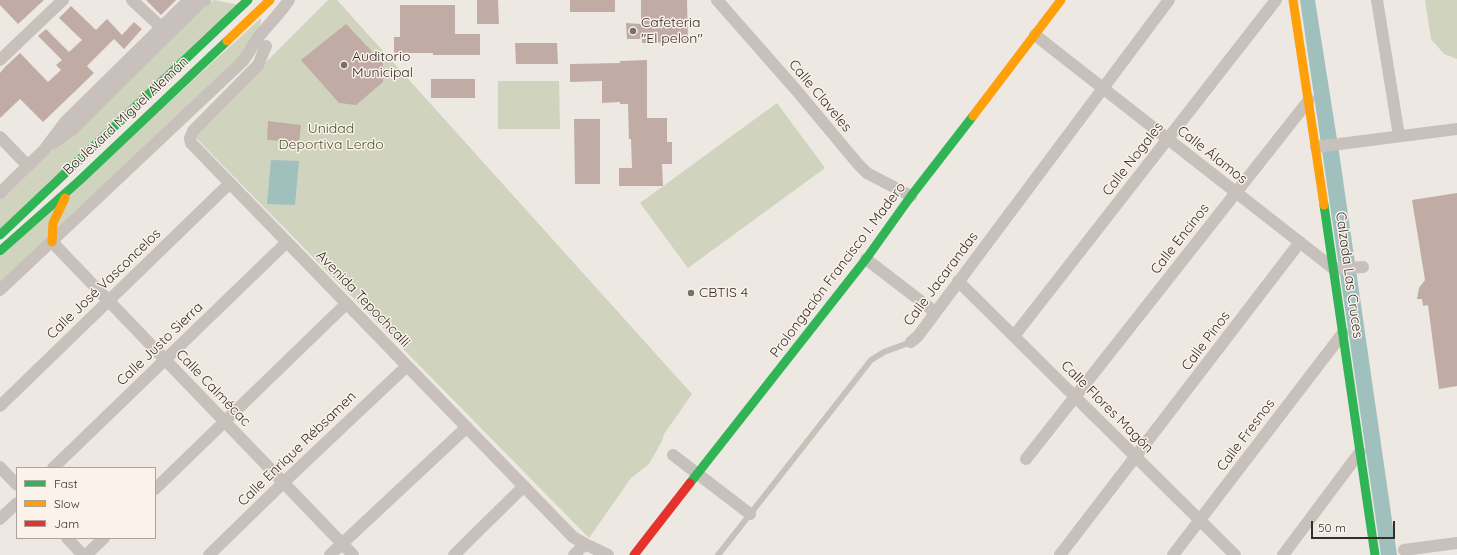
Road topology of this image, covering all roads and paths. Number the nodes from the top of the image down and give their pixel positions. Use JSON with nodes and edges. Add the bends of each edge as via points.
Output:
{"nodes":[{"id":1,"x":63,"y":0,"type":"edge"},
{"id":2,"x":132,"y":0,"type":"edge"},
{"id":3,"x":189,"y":0,"type":"edge"},
{"id":4,"x":205,"y":0,"type":"edge"},
{"id":5,"x":248,"y":0,"type":"edge"},
{"id":6,"x":270,"y":0,"type":"edge"},
{"id":7,"x":289,"y":0,"type":"edge"},
{"id":8,"x":717,"y":0,"type":"edge"},
{"id":9,"x":1061,"y":0,"type":"edge"},
{"id":10,"x":1169,"y":0,"type":"edge"},
{"id":11,"x":1276,"y":0,"type":"edge"},
{"id":12,"x":1293,"y":0,"type":"edge"},
{"id":13,"x":1377,"y":0,"type":"edge"},
{"id":14,"x":161,"y":27,"type":"junction"},
{"id":15,"x":1035,"y":35,"type":"junction"},
{"id":16,"x":266,"y":46,"type":"dead end"},
{"id":17,"x":0,"y":60,"type":"edge"},
{"id":18,"x":1102,"y":88,"type":"junction"},
{"id":19,"x":1309,"y":100,"type":"junction"},
{"id":20,"x":1457,"y":129,"type":"edge"},
{"id":21,"x":1399,"y":136,"type":"junction"},
{"id":22,"x":0,"y":137,"type":"edge"},
{"id":23,"x":1168,"y":139,"type":"junction"},
{"id":24,"x":1320,"y":146,"type":"junction"},
{"id":25,"x":44,"y":150,"type":"junction"},
{"id":26,"x":28,"y":166,"type":"junction"},
{"id":27,"x":79,"y":181,"type":"junction"},
{"id":28,"x":230,"y":183,"type":"junction"},
{"id":29,"x":1236,"y":192,"type":"junction"},
{"id":30,"x":0,"y":193,"type":"edge"},
{"id":31,"x":911,"y":196,"type":"junction"},
{"id":32,"x":0,"y":235,"type":"edge"},
{"id":33,"x":52,"y":242,"type":"junction"},
{"id":34,"x":287,"y":242,"type":"junction"},
{"id":35,"x":1300,"y":242,"type":"junction"},
{"id":36,"x":0,"y":251,"type":"edge"},
{"id":37,"x":866,"y":259,"type":"junction"},
{"id":38,"x":1359,"y":267,"type":"dead end"},
{"id":39,"x":1336,"y":269,"type":"junction"},
{"id":40,"x":958,"y":281,"type":"junction"},
{"id":41,"x":0,"y":290,"type":"edge"},
{"id":42,"x":108,"y":301,"type":"junction"},
{"id":43,"x":346,"y":304,"type":"junction"},
{"id":44,"x":935,"y":312,"type":"junction"},
{"id":45,"x":1343,"y":333,"type":"junction"},
{"id":46,"x":1014,"y":336,"type":"junction"},
{"id":47,"x":911,"y":342,"type":"joint"},
{"id":48,"x":165,"y":360,"type":"junction"},
{"id":49,"x":407,"y":366,"type":"junction"},
{"id":50,"x":1075,"y":396,"type":"junction"},
{"id":51,"x":0,"y":406,"type":"edge"},
{"id":52,"x":224,"y":421,"type":"junction"},
{"id":53,"x":467,"y":427,"type":"junction"},
{"id":54,"x":1360,"y":452,"type":"junction"},
{"id":55,"x":673,"y":455,"type":"dead end"},
{"id":56,"x":1136,"y":457,"type":"junction"},
{"id":57,"x":1026,"y":459,"type":"dead end"},
{"id":58,"x":0,"y":467,"type":"edge"},
{"id":59,"x":54,"y":467,"type":"edge"},
{"id":60,"x":698,"y":474,"type":"junction"},
{"id":61,"x":283,"y":483,"type":"junction"},
{"id":62,"x":16,"y":484,"type":"edge"},
{"id":63,"x":524,"y":486,"type":"junction"},
{"id":64,"x":156,"y":488,"type":"edge"},
{"id":65,"x":16,"y":504,"type":"edge"},
{"id":66,"x":750,"y":514,"type":"junction"},
{"id":67,"x":0,"y":519,"type":"edge"},
{"id":68,"x":1200,"y":520,"type":"junction"},
{"id":69,"x":68,"y":539,"type":"edge"},
{"id":70,"x":103,"y":539,"type":"edge"},
{"id":71,"x":1457,"y":543,"type":"edge"},
{"id":72,"x":342,"y":544,"type":"junction"},
{"id":73,"x":585,"y":544,"type":"junction"},
{"id":74,"x":1404,"y":550,"type":"dead end"},
{"id":75,"x":83,"y":555,"type":"edge"},
{"id":76,"x":86,"y":555,"type":"edge"},
{"id":77,"x":209,"y":555,"type":"edge"},
{"id":78,"x":330,"y":555,"type":"edge"},
{"id":79,"x":353,"y":555,"type":"edge"},
{"id":80,"x":454,"y":555,"type":"edge"},
{"id":81,"x":574,"y":555,"type":"edge"},
{"id":82,"x":608,"y":555,"type":"edge"},
{"id":83,"x":634,"y":555,"type":"edge"},
{"id":84,"x":718,"y":555,"type":"edge"},
{"id":85,"x":1060,"y":555,"type":"edge"},
{"id":86,"x":1174,"y":555,"type":"edge"},
{"id":87,"x":1235,"y":555,"type":"edge"},
{"id":88,"x":1282,"y":555,"type":"edge"},
{"id":89,"x":1375,"y":555,"type":"edge"}],
"edges":[{"from":1,"to":17,"type":"street"},
{"from":2,"to":14,"type":"street"},
{"from":3,"to":14,"type":"street"},
{"from":4,"to":25,"type":"street","via":[[73,129]]},
{"from":5,"to":32,"type":"main road","name":"Boulevard Miguel Alemán"},
{"from":6,"to":27,"type":"main road","name":"Boulevard Miguel Alemán"},
{"from":7,"to":33,"type":"street","via":[[242,62]]},
{"from":8,"to":31,"type":"street","name":"Calle Claveles","via":[[858,164],[867,173]]},
{"from":9,"to":15,"type":"main road","name":"Prolongación Francisco I. Madero"},
{"from":10,"to":18,"type":"street","name":"Calle Jacarandas"},
{"from":11,"to":23,"type":"street","name":"Calle Nogales"},
{"from":12,"to":19,"type":"main road","name":"Calzada Las Cruces"},
{"from":13,"to":21,"type":"street"},
{"from":14,"to":25,"type":"street","via":[[65,122]]},
{"from":15,"to":18,"type":"street","name":"Calle Álamos"},
{"from":15,"to":31,"type":"main road","name":"Prolongación Francisco I. Madero"},
{"from":16,"to":28,"type":"street","name":"Avenida Tepochcalli","via":[[258,65],[193,131],[190,138],[191,143]]},
{"from":18,"to":23,"type":"street","name":"Calle Álamos"},
{"from":18,"to":40,"type":"street","name":"Calle Jacarandas"},
{"from":19,"to":24,"type":"main road","name":"Calzada Las Cruces"},
{"from":19,"to":29,"type":"street","name":"Calle Encinos"},
{"from":20,"to":21,"type":"street"},
{"from":21,"to":24,"type":"street"},
{"from":22,"to":26,"type":"street"},
{"from":23,"to":29,"type":"street","name":"Calle Álamos"},
{"from":23,"to":46,"type":"street","name":"Calle Nogales"},
{"from":24,"to":39,"type":"main road","name":"Calzada Las Cruces"},
{"from":25,"to":26,"type":"street"},
{"from":26,"to":30,"type":"street"},
{"from":27,"to":33,"type":"main road","via":[[59,209],[53,224]]},
{"from":27,"to":36,"type":"main road","name":"Boulevard Miguel Alemán"},
{"from":28,"to":34,"type":"street","name":"Avenida Tepochcalli"},
{"from":28,"to":42,"type":"street","name":"Calle José Vasconcelos"},
{"from":29,"to":35,"type":"street","name":"Calle Álamos"},
{"from":29,"to":50,"type":"street","name":"Calle Encinos"},
{"from":31,"to":37,"type":"main road","name":"Prolongación Francisco I. Madero"},
{"from":33,"to":41,"type":"street"},
{"from":33,"to":42,"type":"street","name":"Calle Calmécac"},
{"from":34,"to":43,"type":"street","name":"Avenida Tepochcalli"},
{"from":34,"to":48,"type":"street","name":"Calle Justo Sierra"},
{"from":35,"to":39,"type":"street","name":"Calle Álamos"},
{"from":35,"to":56,"type":"street","name":"Calle Pinos"},
{"from":37,"to":44,"type":"street"},
{"from":37,"to":60,"type":"main road","name":"Prolongación Francisco I. Madero"},
{"from":38,"to":39,"type":"street"},
{"from":39,"to":45,"type":"main road","name":"Calzada Las Cruces"},
{"from":40,"to":44,"type":"street","name":"Calle Jacarandas"},
{"from":40,"to":46,"type":"street","name":"Calle Flores Magón"},
{"from":42,"to":48,"type":"street","name":"Calle Calmécac"},
{"from":42,"to":51,"type":"street","name":"Calle José Vasconcelos"},
{"from":43,"to":49,"type":"street","name":"Avenida Tepochcalli"},
{"from":43,"to":52,"type":"street"},
{"from":44,"to":47,"type":"street","name":"Calle Jacarandas"},
{"from":45,"to":54,"type":"main road","name":"Calzada Las Cruces"},
{"from":45,"to":68,"type":"street","name":"Calle Fresnos"},
{"from":46,"to":50,"type":"street","name":"Calle Flores Magón"},
{"from":47,"to":66,"type":"lane","name":"Calle Jacarandas","via":[[870,360]]},
{"from":48,"to":52,"type":"street","name":"Calle Calmécac"},
{"from":48,"to":59,"type":"street","name":"Calle Justo Sierra"},
{"from":49,"to":53,"type":"street","name":"Avenida Tepochcalli"},
{"from":49,"to":61,"type":"street","name":"Calle Enrique Rébsamen"},
{"from":50,"to":56,"type":"street","name":"Calle Flores Magón"},
{"from":50,"to":57,"type":"street","name":"Calle Encinos"},
{"from":52,"to":61,"type":"street","name":"Calle Calmécac"},
{"from":52,"to":64,"type":"street"},
{"from":53,"to":63,"type":"street","name":"Avenida Tepochcalli"},
{"from":53,"to":72,"type":"street"},
{"from":54,"to":88,"type":"street"},
{"from":54,"to":89,"type":"main road","name":"Calzada Las Cruces"},
{"from":55,"to":60,"type":"street"},
{"from":56,"to":68,"type":"street","name":"Calle Flores Magón"},
{"from":56,"to":85,"type":"street","name":"Calle Pinos"},
{"from":58,"to":62,"type":"street"},
{"from":60,"to":66,"type":"street"},
{"from":60,"to":83,"type":"main road","name":"Prolongación Francisco I. Madero"},
{"from":61,"to":72,"type":"street","name":"Calle Calmécac"},
{"from":61,"to":77,"type":"street","name":"Calle Enrique Rébsamen"},
{"from":63,"to":73,"type":"street","name":"Avenida Tepochcalli","via":[[573,537]]},
{"from":63,"to":80,"type":"street"},
{"from":65,"to":67,"type":"street"},
{"from":66,"to":84,"type":"lane","name":"Calle Jacarandas"},
{"from":68,"to":86,"type":"street","name":"Calle Fresnos"},
{"from":68,"to":87,"type":"street","name":"Calle Flores Magón"},
{"from":69,"to":75,"type":"street"},
{"from":70,"to":76,"type":"street"},
{"from":71,"to":74,"type":"street"},
{"from":72,"to":78,"type":"street"},
{"from":72,"to":79,"type":"street","name":"Calle Calmécac"},
{"from":73,"to":81,"type":"street"},
{"from":73,"to":82,"type":"street","name":"Avenida Tepochcalli"}]}
